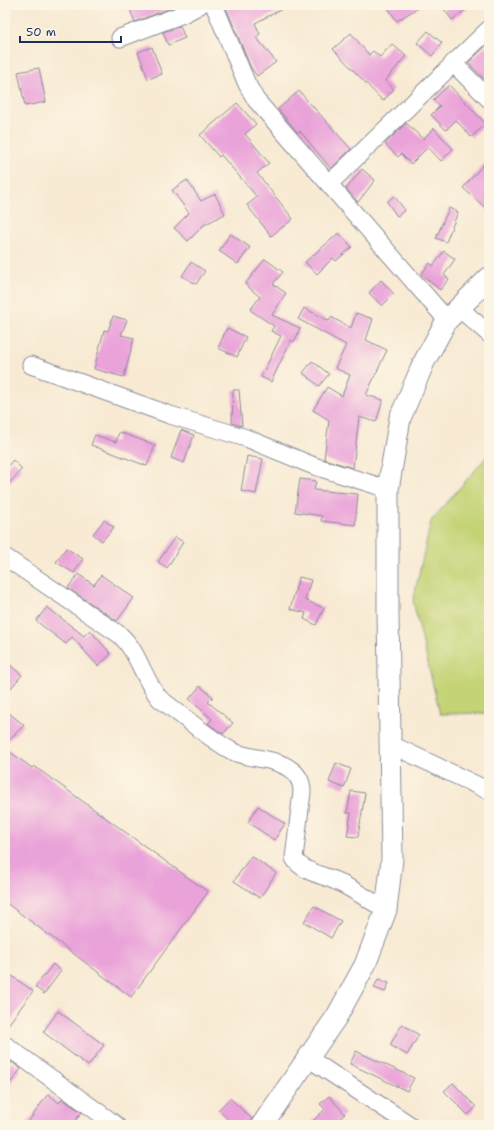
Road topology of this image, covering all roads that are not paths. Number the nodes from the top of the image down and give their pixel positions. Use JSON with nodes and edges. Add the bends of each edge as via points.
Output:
{"nodes":[{"id":1,"x":200,"y":5,"type":"edge"},
{"id":2,"x":214,"y":5,"type":"edge"},
{"id":3,"x":489,"y":29,"type":"edge"},
{"id":4,"x":120,"y":38,"type":"dead end"},
{"id":5,"x":453,"y":63,"type":"junction"},
{"id":6,"x":489,"y":99,"type":"edge"},
{"id":7,"x":329,"y":184,"type":"junction"},
{"id":8,"x":489,"y":278,"type":"edge"},
{"id":9,"x":453,"y":314,"type":"junction"},
{"id":10,"x":489,"y":334,"type":"edge"},
{"id":11,"x":31,"y":365,"type":"dead end"},
{"id":12,"x":388,"y":489,"type":"junction"},
{"id":13,"x":5,"y":557,"type":"edge"},
{"id":14,"x":390,"y":744,"type":"junction"},
{"id":15,"x":489,"y":791,"type":"edge"},
{"id":16,"x":386,"y":910,"type":"junction"},
{"id":17,"x":5,"y":1045,"type":"edge"},
{"id":18,"x":308,"y":1058,"type":"junction"},
{"id":19,"x":116,"y":1125,"type":"edge"},
{"id":20,"x":262,"y":1125,"type":"edge"},
{"id":21,"x":410,"y":1125,"type":"edge"}],
"edges":[{"from":1,"to":4,"type":"street"},
{"from":2,"to":7,"type":"street","via":[[256,100]]},
{"from":3,"to":5,"type":"street"},
{"from":5,"to":6,"type":"street"},
{"from":5,"to":7,"type":"street"},
{"from":7,"to":9,"type":"street"},
{"from":8,"to":9,"type":"main road"},
{"from":9,"to":10,"type":"street"},
{"from":9,"to":12,"type":"main road","via":[[424,362],[400,418]]},
{"from":11,"to":12,"type":"street","via":[[170,415],[246,438],[314,466]]},
{"from":12,"to":14,"type":"main road"},
{"from":13,"to":16,"type":"street","via":[[124,638],[132,648],[152,690],[160,699],[234,752],[278,764],[293,771],[302,783],[294,858],[297,863],[303,868],[340,882]]},
{"from":14,"to":15,"type":"street"},
{"from":14,"to":16,"type":"main road","via":[[392,859]]},
{"from":16,"to":18,"type":"main road","via":[[365,964],[337,1016]]},
{"from":17,"to":19,"type":"street"},
{"from":18,"to":20,"type":"main road"},
{"from":18,"to":21,"type":"street"}]}
